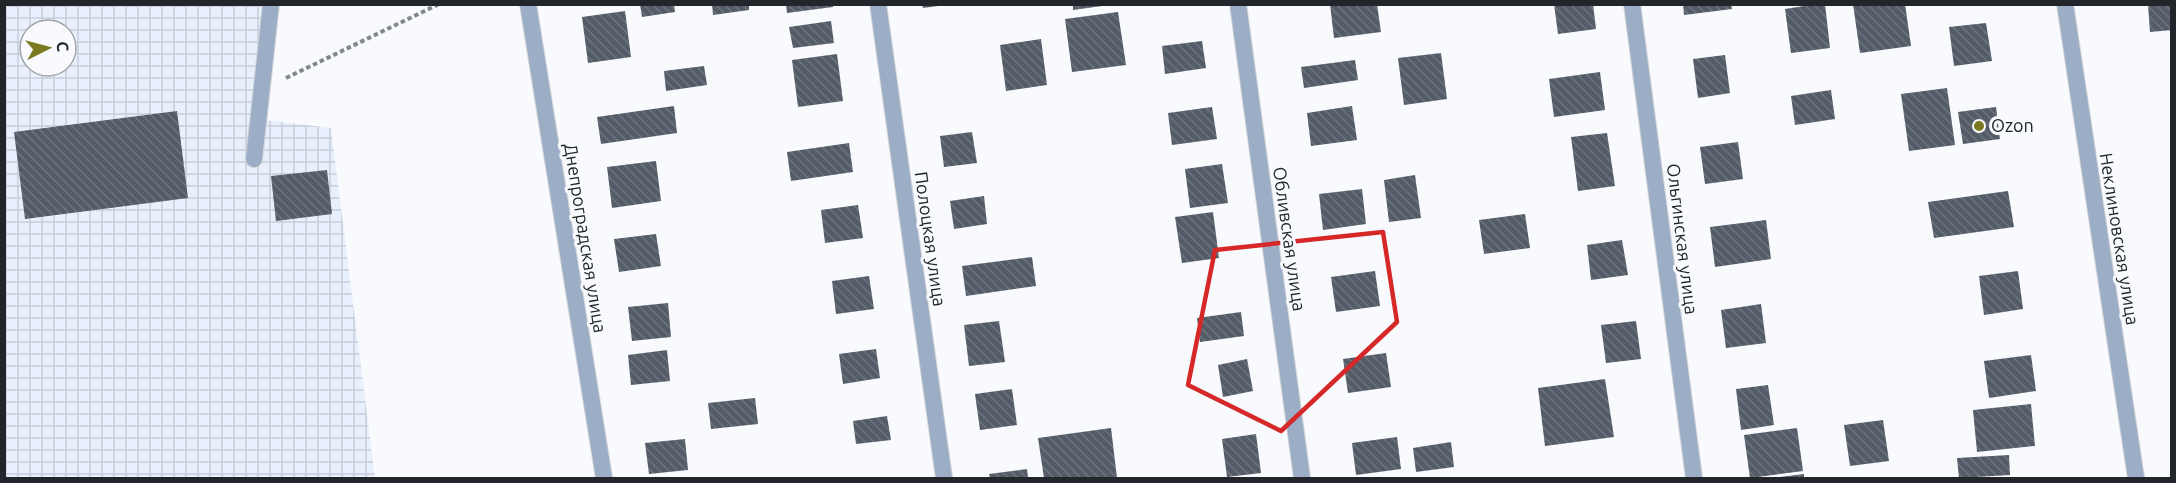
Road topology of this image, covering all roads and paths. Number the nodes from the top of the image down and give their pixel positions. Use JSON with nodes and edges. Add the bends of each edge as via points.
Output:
{"nodes":[{"id":1,"x":271,"y":4,"type":"edge"},
{"id":2,"x":439,"y":4,"type":"edge"},
{"id":3,"x":528,"y":4,"type":"edge"},
{"id":4,"x":878,"y":4,"type":"edge"},
{"id":5,"x":1238,"y":4,"type":"edge"},
{"id":6,"x":1632,"y":4,"type":"edge"},
{"id":7,"x":2065,"y":4,"type":"edge"},
{"id":8,"x":262,"y":90,"type":"junction"},
{"id":9,"x":254,"y":159,"type":"dead end"},
{"id":10,"x":604,"y":478,"type":"edge"},
{"id":11,"x":944,"y":478,"type":"edge"},
{"id":12,"x":1302,"y":478,"type":"edge"},
{"id":13,"x":1694,"y":478,"type":"edge"},
{"id":14,"x":2136,"y":478,"type":"edge"}],
"edges":[{"from":1,"to":8,"type":"street"},
{"from":2,"to":8,"type":"path"},
{"from":3,"to":10,"type":"street","name":"Днепроградская улица"},
{"from":4,"to":11,"type":"street","name":"Полоцкая улица"},
{"from":5,"to":12,"type":"street","name":"Обливская улица"},
{"from":6,"to":13,"type":"street","name":"Ольгинская улица"},
{"from":7,"to":14,"type":"street","name":"Неклиновская улица"},
{"from":8,"to":9,"type":"street"}]}
